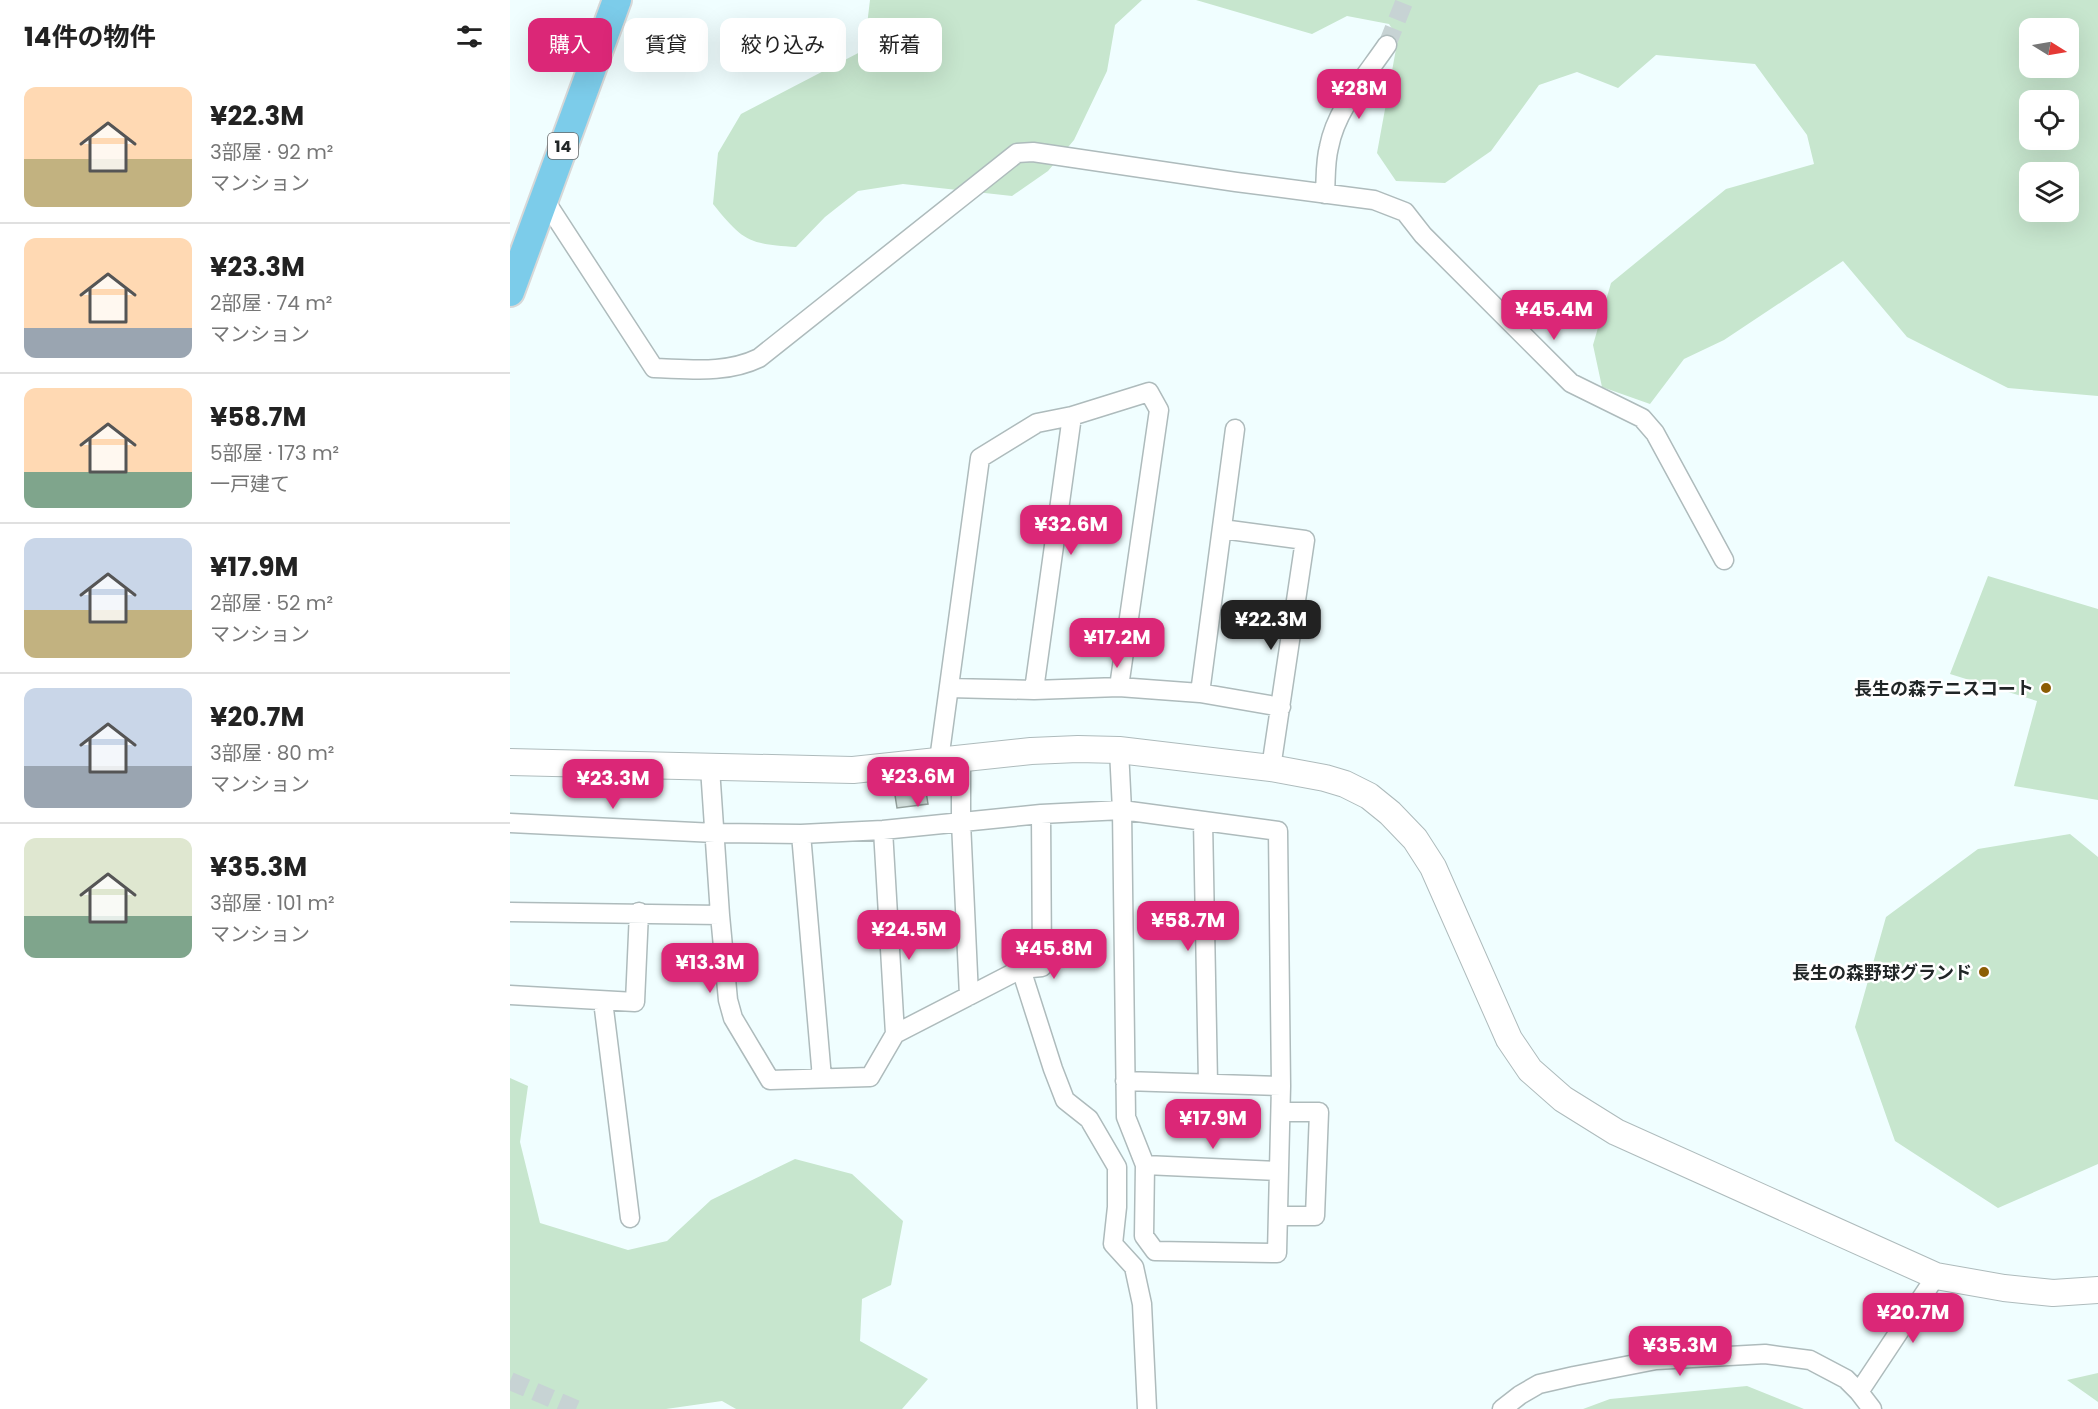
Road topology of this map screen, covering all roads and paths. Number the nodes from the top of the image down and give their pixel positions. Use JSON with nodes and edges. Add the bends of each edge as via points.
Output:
{"nodes":[{"id":1,"x":617,"y":0,"type":"edge"},
{"id":2,"x":1387,"y":45,"type":"tunnel mouth"},
{"id":3,"x":1325,"y":194,"type":"junction"},
{"id":4,"x":544,"y":199,"type":"junction"},
{"id":5,"x":510,"y":292,"type":"edge"},
{"id":6,"x":1072,"y":417,"type":"junction"},
{"id":7,"x":1235,"y":429,"type":"dead end"},
{"id":8,"x":1222,"y":529,"type":"junction"},
{"id":9,"x":1724,"y":560,"type":"dead end"},
{"id":10,"x":1119,"y":687,"type":"junction"},
{"id":11,"x":949,"y":688,"type":"junction"},
{"id":12,"x":1034,"y":690,"type":"junction"},
{"id":13,"x":1200,"y":693,"type":"junction"},
{"id":14,"x":1281,"y":707,"type":"junction"},
{"id":15,"x":1119,"y":750,"type":"junction"},
{"id":16,"x":950,"y":759,"type":"junction"},
{"id":17,"x":510,"y":762,"type":"edge"},
{"id":18,"x":710,"y":768,"type":"junction"},
{"id":19,"x":1271,"y":768,"type":"junction"},
{"id":20,"x":1122,"y":810,"type":"junction"},
{"id":21,"x":1041,"y":814,"type":"junction"},
{"id":22,"x":1203,"y":821,"type":"junction"},
{"id":23,"x":961,"y":822,"type":"junction"},
{"id":24,"x":510,"y":824,"type":"edge"},
{"id":25,"x":883,"y":830,"type":"junction"},
{"id":26,"x":715,"y":833,"type":"junction"},
{"id":27,"x":801,"y":834,"type":"junction"},
{"id":28,"x":510,"y":912,"type":"edge"},
{"id":29,"x":639,"y":912,"type":"junction"},
{"id":30,"x":720,"y":915,"type":"junction"},
{"id":31,"x":1021,"y":969,"type":"junction"},
{"id":32,"x":510,"y":995,"type":"edge"},
{"id":33,"x":969,"y":996,"type":"junction"},
{"id":34,"x":603,"y":1000,"type":"junction"},
{"id":35,"x":895,"y":1034,"type":"junction"},
{"id":36,"x":822,"y":1078,"type":"junction"},
{"id":37,"x":1125,"y":1081,"type":"junction"},
{"id":38,"x":1208,"y":1083,"type":"junction"},
{"id":39,"x":1281,"y":1086,"type":"junction"},
{"id":40,"x":1281,"y":1112,"type":"junction"},
{"id":41,"x":1145,"y":1165,"type":"junction"},
{"id":42,"x":1279,"y":1171,"type":"junction"},
{"id":43,"x":1278,"y":1216,"type":"junction"},
{"id":44,"x":630,"y":1218,"type":"dead end"},
{"id":45,"x":1936,"y":1276,"type":"junction"},
{"id":46,"x":2098,"y":1290,"type":"edge"},
{"id":47,"x":1859,"y":1392,"type":"junction"},
{"id":48,"x":1147,"y":1409,"type":"edge"},
{"id":49,"x":1502,"y":1409,"type":"edge"},
{"id":50,"x":1872,"y":1409,"type":"edge"}],
"edges":[{"from":1,"to":4,"type":"main road","number":"14"},
{"from":2,"to":3,"type":"street","via":[[1333,129]]},
{"from":3,"to":4,"type":"street","via":[[1033,152],[1017,153],[759,358],[721,369],[654,368]]},
{"from":3,"to":9,"type":"street","via":[[1374,200],[1405,212],[1423,235],[1571,383],[1642,418],[1655,433]]},
{"from":4,"to":5,"type":"main road","number":"14"},
{"from":6,"to":10,"type":"street","via":[[1149,392],[1159,410]]},
{"from":6,"to":11,"type":"street","via":[[1037,423],[980,458]]},
{"from":6,"to":12,"type":"street"},
{"from":7,"to":8,"type":"street"},
{"from":8,"to":13,"type":"street"},
{"from":8,"to":14,"type":"street","via":[[1305,540]]},
{"from":10,"to":12,"type":"street"},
{"from":10,"to":13,"type":"street"},
{"from":11,"to":12,"type":"street"},
{"from":11,"to":16,"type":"street"},
{"from":13,"to":14,"type":"street"},
{"from":14,"to":19,"type":"street"},
{"from":15,"to":16,"type":"street","via":[[1042,750]]},
{"from":15,"to":19,"type":"street"},
{"from":15,"to":20,"type":"street"},
{"from":16,"to":18,"type":"street","via":[[853,770]]},
{"from":16,"to":23,"type":"street"},
{"from":17,"to":18,"type":"street"},
{"from":18,"to":26,"type":"street"},
{"from":19,"to":45,"type":"street","via":[[1345,784],[1369,796],[1414,839],[1433,867],[1509,1039],[1530,1070],[1563,1099],[1616,1132]]},
{"from":20,"to":21,"type":"street"},
{"from":20,"to":22,"type":"street"},
{"from":20,"to":37,"type":"street"},
{"from":21,"to":23,"type":"street"},
{"from":21,"to":31,"type":"street","via":[[1042,967]]},
{"from":22,"to":38,"type":"street"},
{"from":22,"to":39,"type":"street","via":[[1278,831]]},
{"from":23,"to":25,"type":"street"},
{"from":23,"to":33,"type":"street"},
{"from":24,"to":26,"type":"street"},
{"from":25,"to":27,"type":"street"},
{"from":25,"to":35,"type":"street"},
{"from":26,"to":27,"type":"street"},
{"from":26,"to":30,"type":"street"},
{"from":27,"to":36,"type":"street"},
{"from":28,"to":29,"type":"street"},
{"from":29,"to":30,"type":"street"},
{"from":29,"to":34,"type":"street","via":[[635,1002]]},
{"from":30,"to":36,"type":"street","via":[[733,1018],[770,1080]]},
{"from":31,"to":33,"type":"street"},
{"from":31,"to":48,"type":"street","via":[[1065,1100],[1089,1119],[1117,1167],[1113,1244],[1134,1267],[1142,1304]]},
{"from":32,"to":34,"type":"street"},
{"from":33,"to":35,"type":"street"},
{"from":34,"to":44,"type":"street"},
{"from":35,"to":36,"type":"street","via":[[870,1077]]},
{"from":37,"to":38,"type":"street"},
{"from":37,"to":41,"type":"street","via":[[1126,1117]]},
{"from":38,"to":39,"type":"street"},
{"from":39,"to":40,"type":"street"},
{"from":40,"to":42,"type":"street"},
{"from":40,"to":43,"type":"street","via":[[1319,1113],[1315,1216]]},
{"from":41,"to":42,"type":"street"},
{"from":41,"to":43,"type":"street","via":[[1144,1236],[1155,1251],[1277,1253]]},
{"from":42,"to":43,"type":"street"},
{"from":45,"to":46,"type":"street","via":[[2053,1293]]},
{"from":45,"to":47,"type":"street"},
{"from":47,"to":49,"type":"street","via":[[1810,1360],[1765,1354],[1656,1360],[1574,1376],[1539,1384]]},
{"from":47,"to":50,"type":"street"}]}
